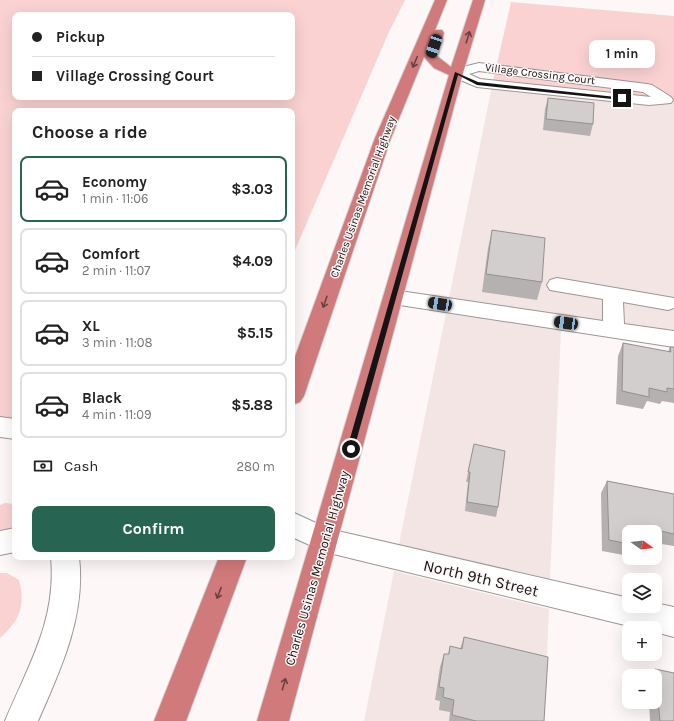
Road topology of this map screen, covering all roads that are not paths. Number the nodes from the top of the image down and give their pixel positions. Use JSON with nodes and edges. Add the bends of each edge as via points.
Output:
{"nodes":[{"id":1,"x":441,"y":0,"type":"edge"},
{"id":2,"x":451,"y":0,"type":"edge"},
{"id":3,"x":479,"y":0,"type":"edge"},
{"id":4,"x":456,"y":73,"type":"junction"},
{"id":5,"x":583,"y":80,"type":"junction"},
{"id":6,"x":582,"y":94,"type":"junction"},
{"id":7,"x":670,"y":102,"type":"edge"},
{"id":8,"x":557,"y":285,"type":"dead end"},
{"id":9,"x":613,"y":294,"type":"junction"},
{"id":10,"x":393,"y":297,"type":"junction"},
{"id":11,"x":668,"y":303,"type":"dead end"},
{"id":12,"x":614,"y":330,"type":"junction"},
{"id":13,"x":674,"y":339,"type":"edge"},
{"id":14,"x":295,"y":387,"type":"edge"},
{"id":15,"x":0,"y":427,"type":"edge"},
{"id":16,"x":12,"y":429,"type":"edge"},
{"id":17,"x":295,"y":525,"type":"edge"},
{"id":18,"x":325,"y":540,"type":"junction"},
{"id":19,"x":12,"y":541,"type":"edge"},
{"id":20,"x":0,"y":543,"type":"edge"},
{"id":21,"x":66,"y":560,"type":"edge"},
{"id":22,"x":232,"y":560,"type":"edge"},
{"id":23,"x":674,"y":622,"type":"edge"},
{"id":24,"x":21,"y":721,"type":"edge"},
{"id":25,"x":170,"y":721,"type":"edge"},
{"id":26,"x":273,"y":721,"type":"edge"}],
"edges":[{"from":1,"to":14,"type":"highway","name":"Charles Usinas Memorial Highway","one_way":true,"via":[[383,138]]},
{"from":2,"to":4,"type":"highway","via":[[430,56],[445,70]]},
{"from":4,"to":3,"type":"highway","name":"Charles Usinas Memorial Highway","one_way":true},
{"from":4,"to":5,"type":"street","name":"Village Crossing Court","via":[[479,67]]},
{"from":4,"to":6,"type":"street","name":"Village Crossing Court","via":[[477,84]]},
{"from":4,"to":10,"type":"highway","name":"Charles Usinas Memorial Highway"},
{"from":5,"to":6,"type":"street"},
{"from":5,"to":7,"type":"street","name":"Village Crossing Court","via":[[647,88]]},
{"from":6,"to":7,"type":"street","name":"Village Crossing Court"},
{"from":8,"to":9,"type":"street"},
{"from":9,"to":11,"type":"street"},
{"from":9,"to":12,"type":"street"},
{"from":10,"to":12,"type":"street"},
{"from":10,"to":18,"type":"highway","name":"Charles Usinas Memorial Highway"},
{"from":12,"to":13,"type":"street"},
{"from":15,"to":16,"type":"street"},
{"from":17,"to":18,"type":"street","name":"North 9th Street"},
{"from":18,"to":23,"type":"street","name":"North 9th Street"},
{"from":26,"to":18,"type":"highway","name":"Charles Usinas Memorial Highway","one_way":true},
{"from":19,"to":20,"type":"street"},
{"from":21,"to":24,"type":"street","via":[[64,605],[49,660]]},
{"from":22,"to":25,"type":"highway","one_way":true}]}
